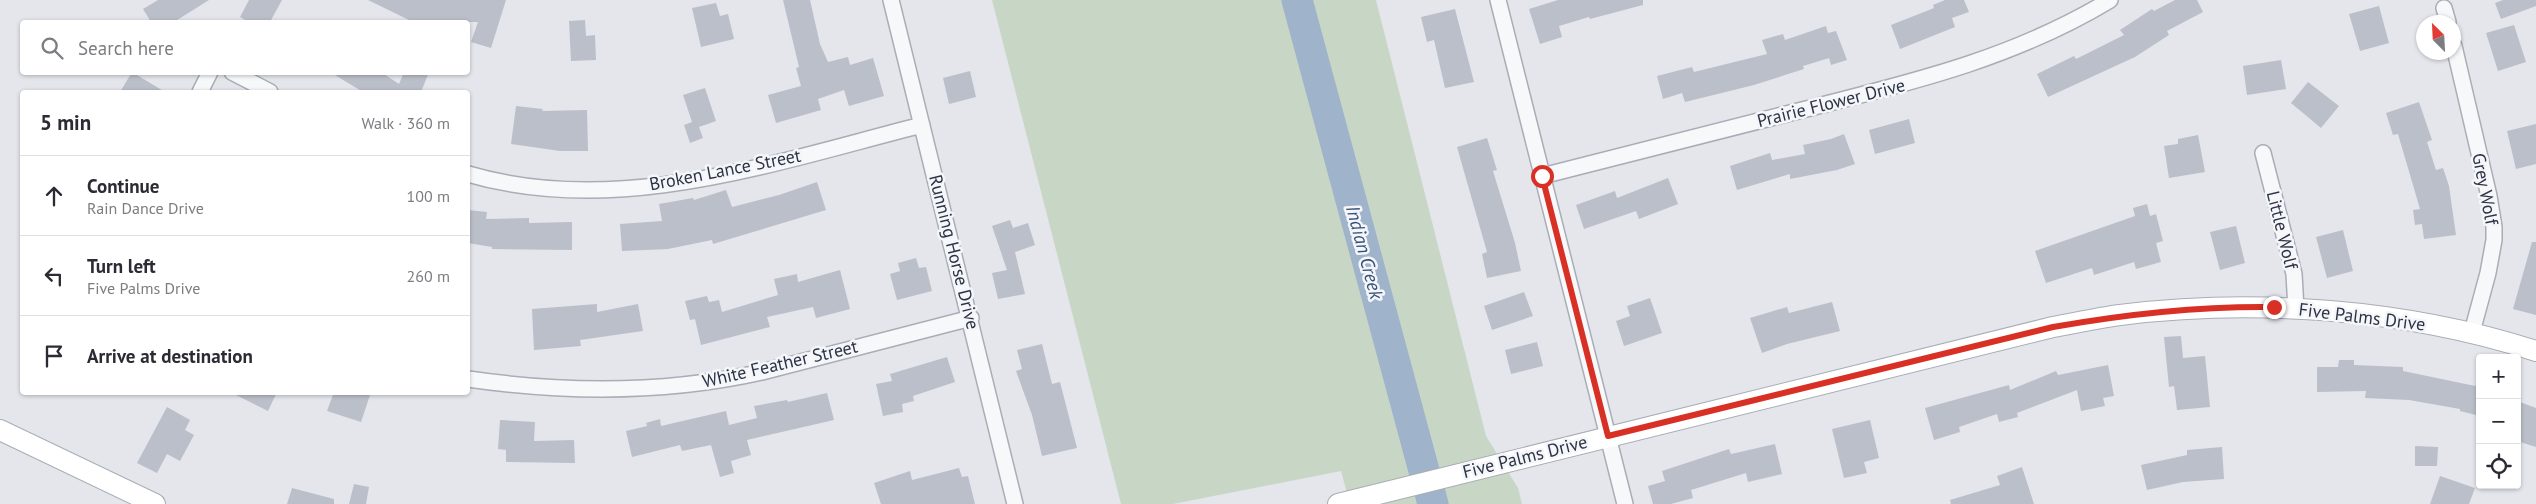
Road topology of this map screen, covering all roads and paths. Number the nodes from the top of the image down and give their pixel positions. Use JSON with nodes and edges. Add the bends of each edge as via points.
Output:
{"nodes":[{"id":1,"x":891,"y":0,"type":"edge"},
{"id":2,"x":1498,"y":0,"type":"edge"},
{"id":3,"x":2110,"y":0,"type":"edge"},
{"id":4,"x":2457,"y":60,"type":"edge"},
{"id":5,"x":208,"y":75,"type":"edge"},
{"id":6,"x":238,"y":75,"type":"edge"},
{"id":7,"x":201,"y":90,"type":"edge"},
{"id":8,"x":266,"y":90,"type":"edge"},
{"id":9,"x":922,"y":125,"type":"junction"},
{"id":10,"x":2262,"y":152,"type":"dead end"},
{"id":11,"x":470,"y":174,"type":"edge"},
{"id":12,"x":1542,"y":176,"type":"junction"},
{"id":13,"x":2296,"y":309,"type":"junction"},
{"id":14,"x":971,"y":318,"type":"junction"},
{"id":15,"x":2472,"y":332,"type":"junction"},
{"id":16,"x":2536,"y":351,"type":"edge"},
{"id":17,"x":470,"y":379,"type":"edge"},
{"id":18,"x":0,"y":430,"type":"edge"},
{"id":19,"x":1608,"y":436,"type":"junction"},
{"id":20,"x":155,"y":504,"type":"edge"},
{"id":21,"x":1015,"y":504,"type":"edge"},
{"id":22,"x":1338,"y":504,"type":"edge"},
{"id":23,"x":1625,"y":504,"type":"edge"}],
"edges":[{"from":1,"to":9,"type":"street","name":"Running Horse Drive"},
{"from":2,"to":12,"type":"street"},
{"from":3,"to":12,"type":"street","name":"Prairie Flower Drive","via":[[2049,33],[1983,61],[1914,82]]},
{"from":4,"to":15,"type":"street","name":"Grey Wolf","via":[[2494,228],[2488,273]]},
{"from":5,"to":7,"type":"street"},
{"from":6,"to":8,"type":"street"},
{"from":9,"to":11,"type":"street","name":"Broken Lance Street","via":[[672,184],[559,191]]},
{"from":9,"to":14,"type":"street","name":"Running Horse Drive"},
{"from":10,"to":13,"type":"street","name":"Little Wolf","via":[[2294,274]]},
{"from":12,"to":19,"type":"street"},
{"from":13,"to":15,"type":"street","name":"Five Palms Drive"},
{"from":13,"to":19,"type":"street","name":"Five Palms Drive","via":[[2237,307],[2101,318]]},
{"from":14,"to":17,"type":"street","name":"White Feather Street","via":[[727,380],[628,390],[574,389]]},
{"from":14,"to":21,"type":"street","name":"Running Horse Drive"},
{"from":15,"to":16,"type":"street","name":"Five Palms Drive"},
{"from":18,"to":20,"type":"street"},
{"from":19,"to":22,"type":"street","name":"Five Palms Drive"},
{"from":19,"to":23,"type":"street"}]}
